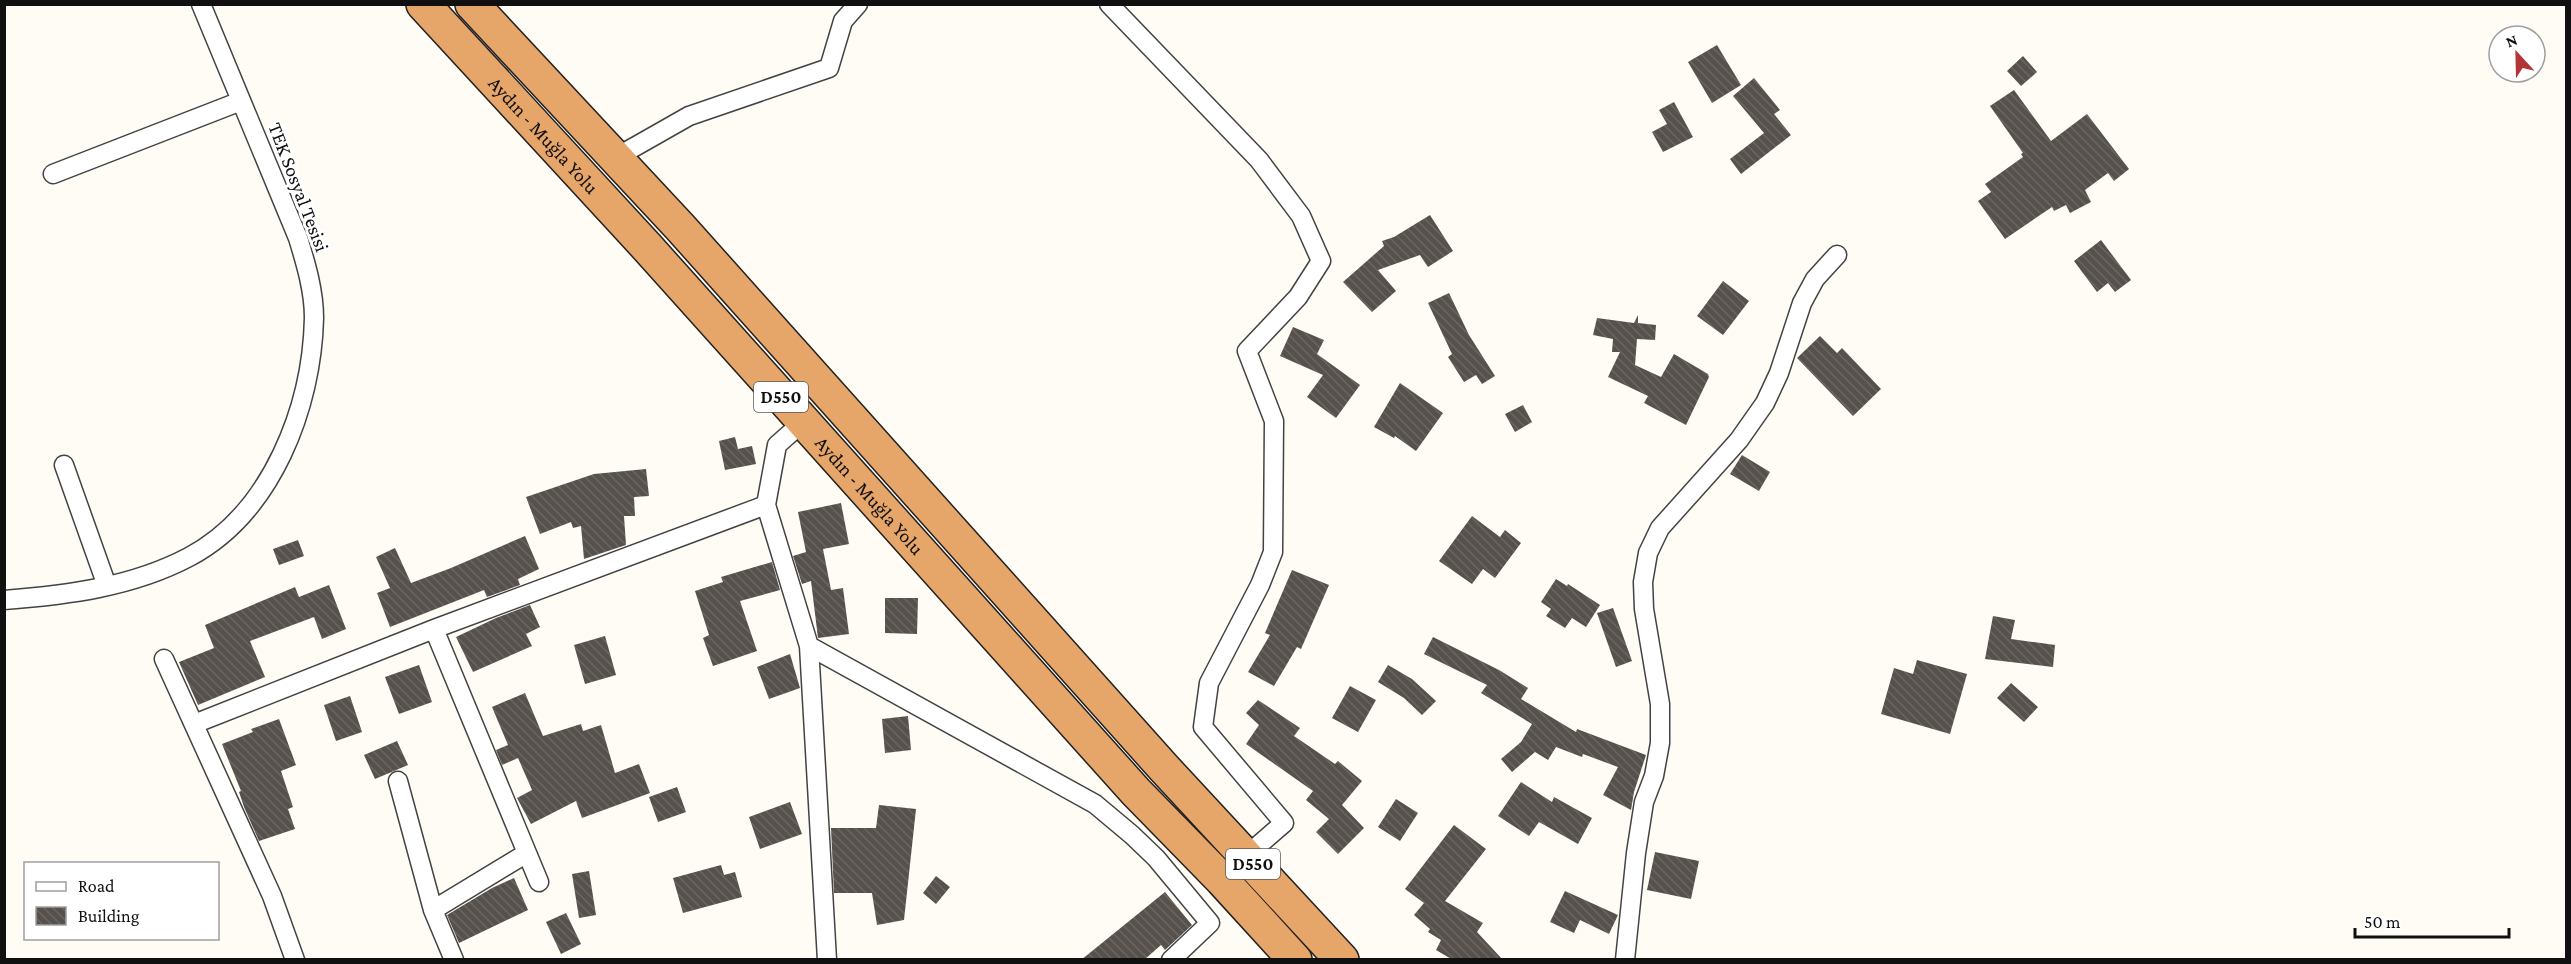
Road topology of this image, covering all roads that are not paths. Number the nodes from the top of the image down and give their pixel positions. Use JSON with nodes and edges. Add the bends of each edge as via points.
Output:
{"nodes":[{"id":1,"x":201,"y":4,"type":"edge"},
{"id":2,"x":423,"y":4,"type":"edge"},
{"id":3,"x":472,"y":4,"type":"edge"},
{"id":4,"x":858,"y":4,"type":"edge"},
{"id":5,"x":1109,"y":4,"type":"edge"},
{"id":6,"x":241,"y":100,"type":"junction"},
{"id":7,"x":615,"y":158,"type":"junction"},
{"id":8,"x":52,"y":174,"type":"dead end"},
{"id":9,"x":1837,"y":255,"type":"dead end"},
{"id":10,"x":803,"y":422,"type":"junction"},
{"id":11,"x":64,"y":465,"type":"dead end"},
{"id":12,"x":766,"y":506,"type":"junction"},
{"id":13,"x":107,"y":586,"type":"junction"},
{"id":14,"x":4,"y":600,"type":"edge"},
{"id":15,"x":434,"y":629,"type":"junction"},
{"id":16,"x":809,"y":645,"type":"junction"},
{"id":17,"x":164,"y":659,"type":"dead end"},
{"id":18,"x":194,"y":724,"type":"junction"},
{"id":19,"x":398,"y":781,"type":"dead end"},
{"id":20,"x":527,"y":854,"type":"junction"},
{"id":21,"x":1246,"y":856,"type":"junction"},
{"id":22,"x":539,"y":882,"type":"dead end"},
{"id":23,"x":433,"y":910,"type":"junction"},
{"id":24,"x":295,"y":960,"type":"edge"},
{"id":25,"x":454,"y":960,"type":"edge"},
{"id":26,"x":827,"y":960,"type":"edge"},
{"id":27,"x":1171,"y":960,"type":"edge"},
{"id":28,"x":1295,"y":960,"type":"edge"},
{"id":29,"x":1342,"y":960,"type":"edge"},
{"id":30,"x":1624,"y":960,"type":"edge"}],
"edges":[{"from":1,"to":6,"type":"street","name":"TEK Sosyal Tesisi"},
{"from":2,"to":10,"type":"highway","name":"Aydın - Muğla Yolu","number":"D550"},
{"from":3,"to":7,"type":"highway","name":"Aydın - Muğla Yolu","number":"D550"},
{"from":4,"to":7,"type":"street","via":[[843,21],[829,68],[689,116]]},
{"from":5,"to":21,"type":"street","via":[[1258,160],[1301,216],[1321,261],[1298,297],[1247,351],[1274,421],[1273,552],[1209,683],[1203,727],[1284,823]]},
{"from":6,"to":8,"type":"street"},
{"from":6,"to":13,"type":"street","name":"TEK Sosyal Tesisi","via":[[298,238],[308,272],[314,315],[303,399],[262,489],[242,515],[191,556],[155,573]]},
{"from":7,"to":21,"type":"highway","name":"Aydın - Muğla Yolu","number":"D550"},
{"from":9,"to":30,"type":"street","via":[[1815,279],[1802,303],[1765,403],[1739,440],[1660,528],[1648,553],[1644,609],[1660,704],[1660,743],[1644,802]]},
{"from":10,"to":12,"type":"street","via":[[777,445]]},
{"from":10,"to":28,"type":"highway","name":"Aydın - Muğla Yolu","number":"D550","via":[[1136,792]]},
{"from":11,"to":13,"type":"street"},
{"from":12,"to":15,"type":"street"},
{"from":12,"to":16,"type":"street"},
{"from":13,"to":14,"type":"street","name":"TEK Sosyal Tesisi"},
{"from":15,"to":18,"type":"street"},
{"from":15,"to":20,"type":"street"},
{"from":16,"to":26,"type":"street"},
{"from":16,"to":27,"type":"street","via":[[1095,804],[1132,835],[1210,923]]},
{"from":17,"to":18,"type":"street"},
{"from":18,"to":24,"type":"street","via":[[272,896]]},
{"from":19,"to":23,"type":"street"},
{"from":20,"to":22,"type":"street"},
{"from":20,"to":23,"type":"street"},
{"from":21,"to":29,"type":"highway","name":"Aydın - Muğla Yolu","number":"D550"},
{"from":23,"to":25,"type":"street"}]}
